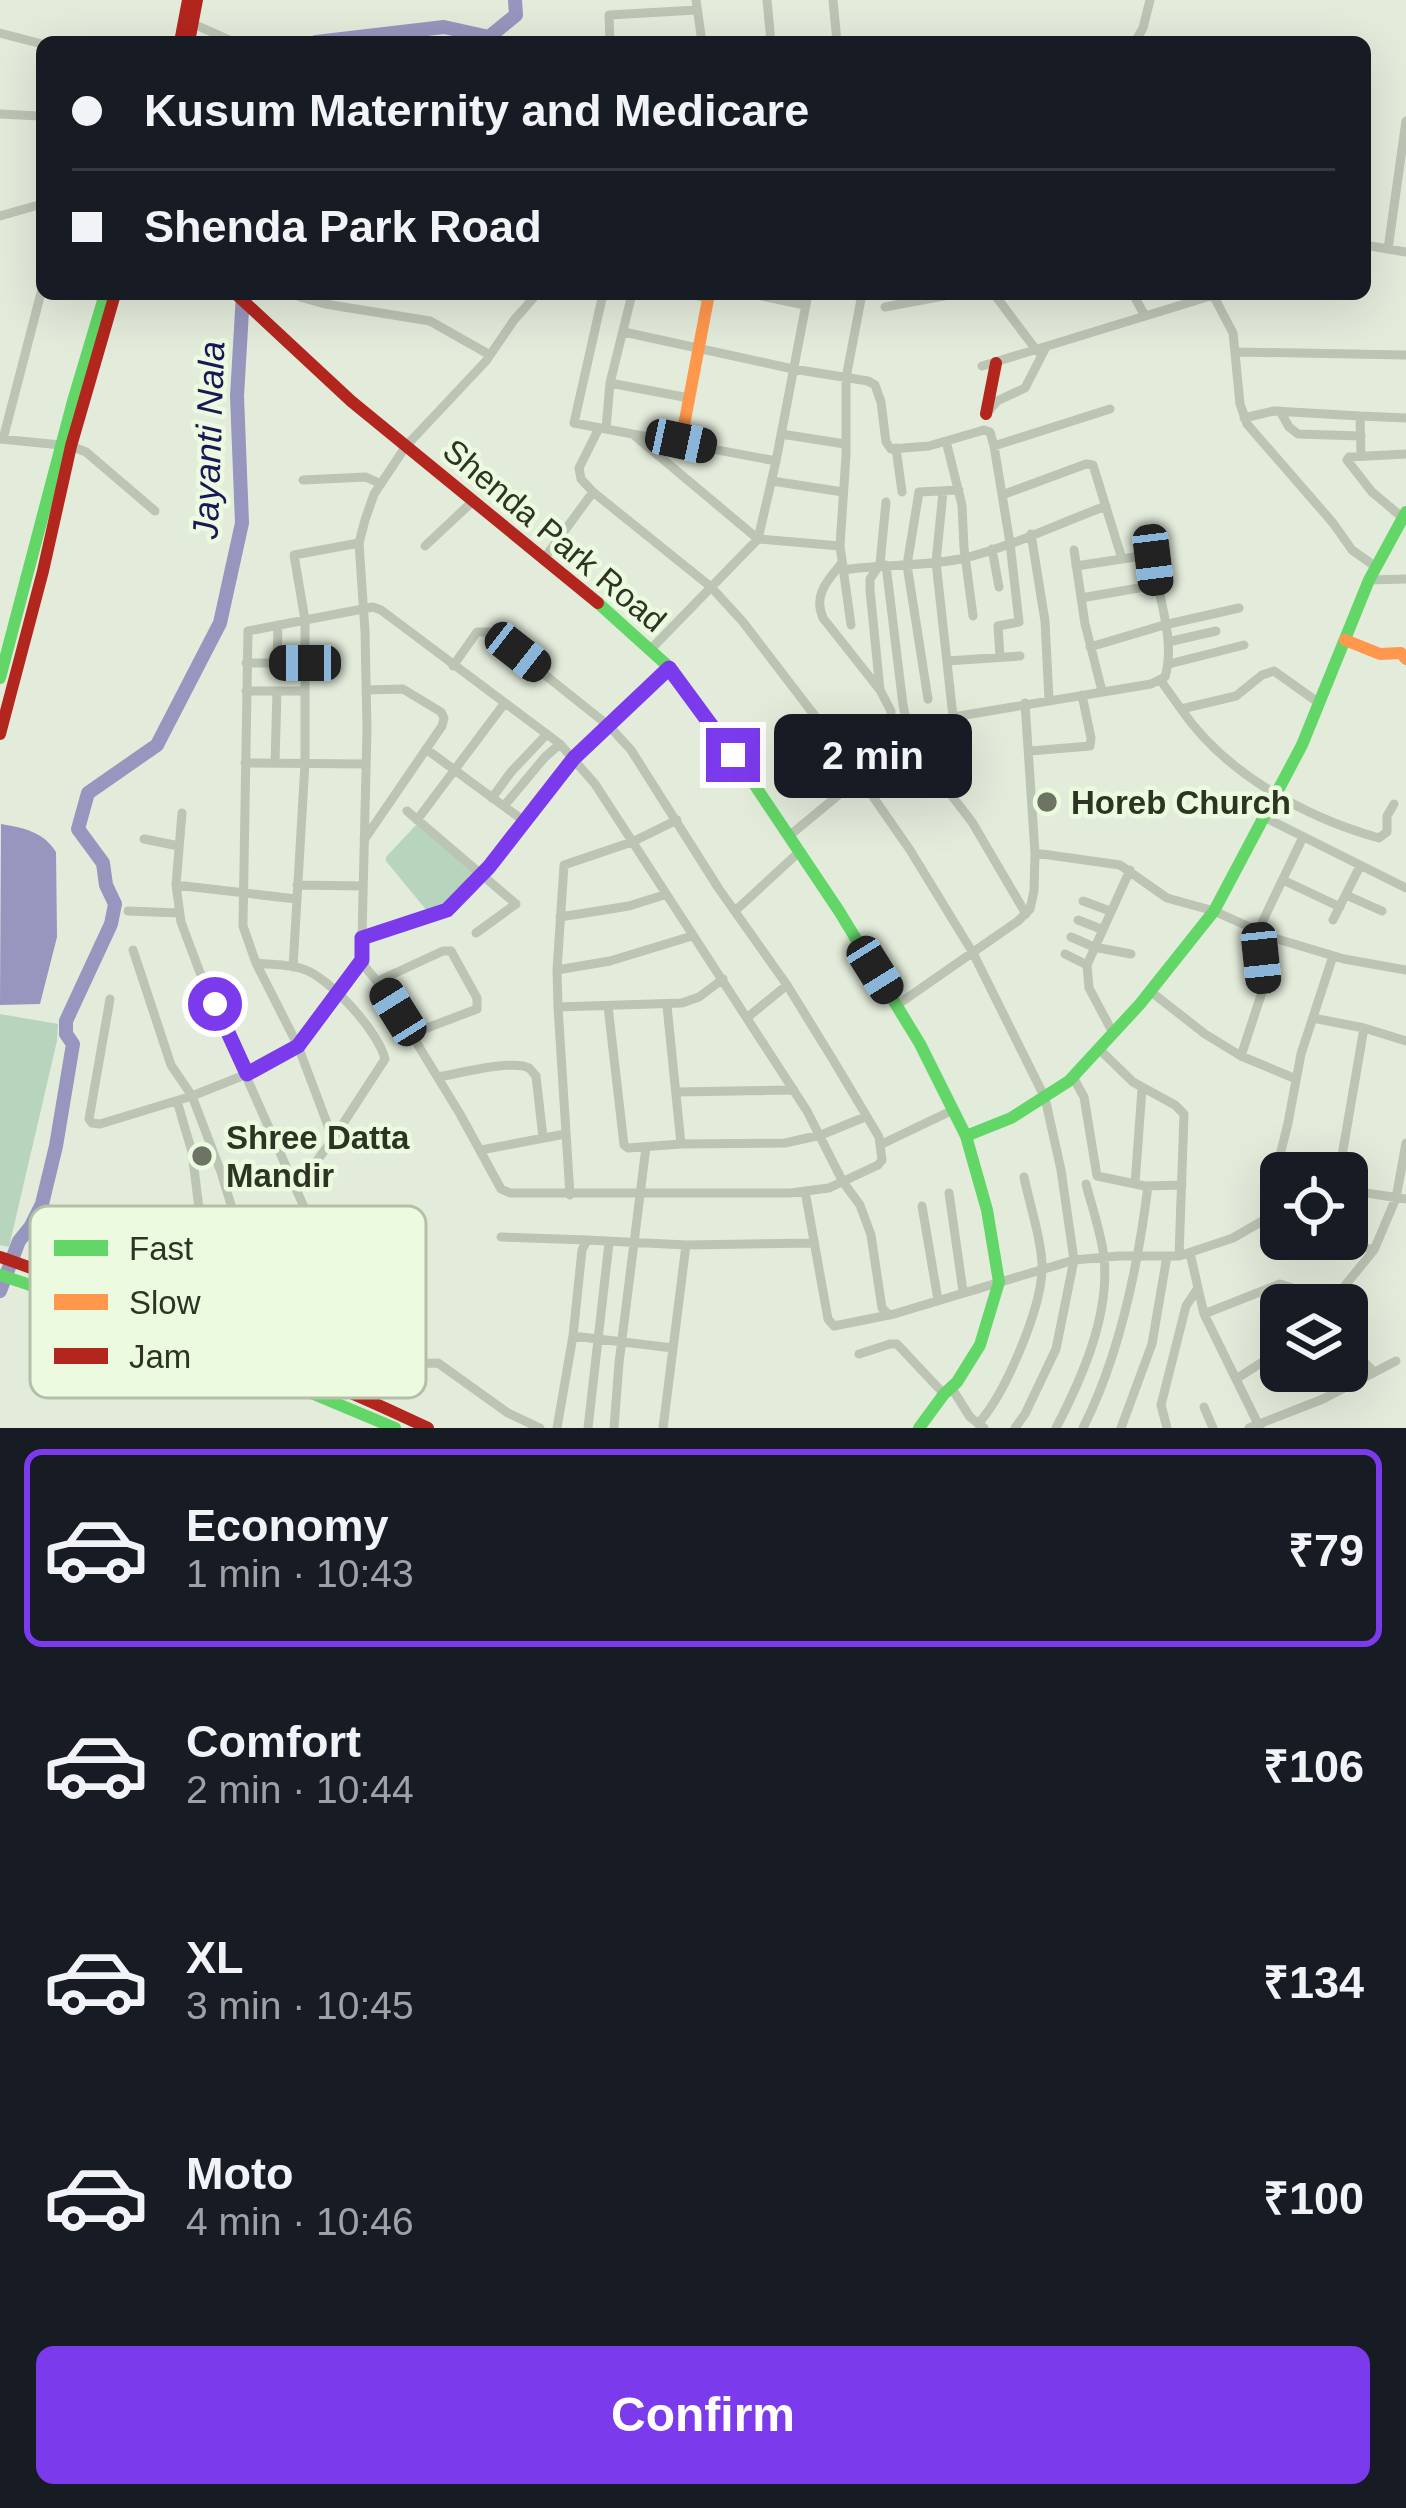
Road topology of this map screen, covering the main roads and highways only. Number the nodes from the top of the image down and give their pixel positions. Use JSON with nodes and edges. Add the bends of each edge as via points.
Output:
{"nodes":[{"id":1,"x":188,"y":0,"type":"edge"},
{"id":2,"x":197,"y":0,"type":"edge"},
{"id":3,"x":188,"y":22,"type":"junction"},
{"id":4,"x":185,"y":36,"type":"edge"},
{"id":5,"x":103,"y":300,"type":"edge"},
{"id":6,"x":113,"y":300,"type":"edge"},
{"id":7,"x":242,"y":300,"type":"edge"},
{"id":8,"x":708,"y":300,"type":"edge"},
{"id":9,"x":989,"y":365,"type":"road end"},
{"id":10,"x":986,"y":414,"type":"road end"},
{"id":11,"x":681,"y":441,"type":"road end"},
{"id":12,"x":66,"y":446,"type":"junction"},
{"id":13,"x":1404,"y":515,"type":"edge"},
{"id":14,"x":1343,"y":645,"type":"junction"},
{"id":15,"x":1404,"y":655,"type":"edge"},
{"id":16,"x":0,"y":678,"type":"edge"},
{"id":17,"x":0,"y":734,"type":"edge"},
{"id":18,"x":966,"y":1136,"type":"junction"},
{"id":19,"x":323,"y":1398,"type":"edge"},
{"id":20,"x":358,"y":1398,"type":"edge"},
{"id":21,"x":395,"y":1428,"type":"edge"},
{"id":22,"x":428,"y":1428,"type":"edge"},
{"id":23,"x":919,"y":1428,"type":"edge"}],
"edges":[{"from":1,"to":3,"type":"main road"},
{"from":2,"to":3,"type":"main road"},
{"from":3,"to":4,"type":"main road"},
{"from":5,"to":12,"type":"main road"},
{"from":6,"to":12,"type":"main road"},
{"from":7,"to":18,"type":"main road","name":"Shenda Park Road","via":[[669,668],[800,852],[920,1044]]},
{"from":8,"to":11,"type":"main road"},
{"from":9,"to":10,"type":"main road"},
{"from":12,"to":16,"type":"main road"},
{"from":12,"to":17,"type":"main road","via":[[44,571]]},
{"from":13,"to":14,"type":"main road"},
{"from":14,"to":15,"type":"main road"},
{"from":14,"to":18,"type":"main road","via":[[1302,746],[1214,911],[1072,1077]]},
{"from":18,"to":23,"type":"main road","name":"Shenda Park Road","via":[[999,1282],[980,1345]]},
{"from":19,"to":21,"type":"main road"},
{"from":20,"to":22,"type":"main road"}]}
